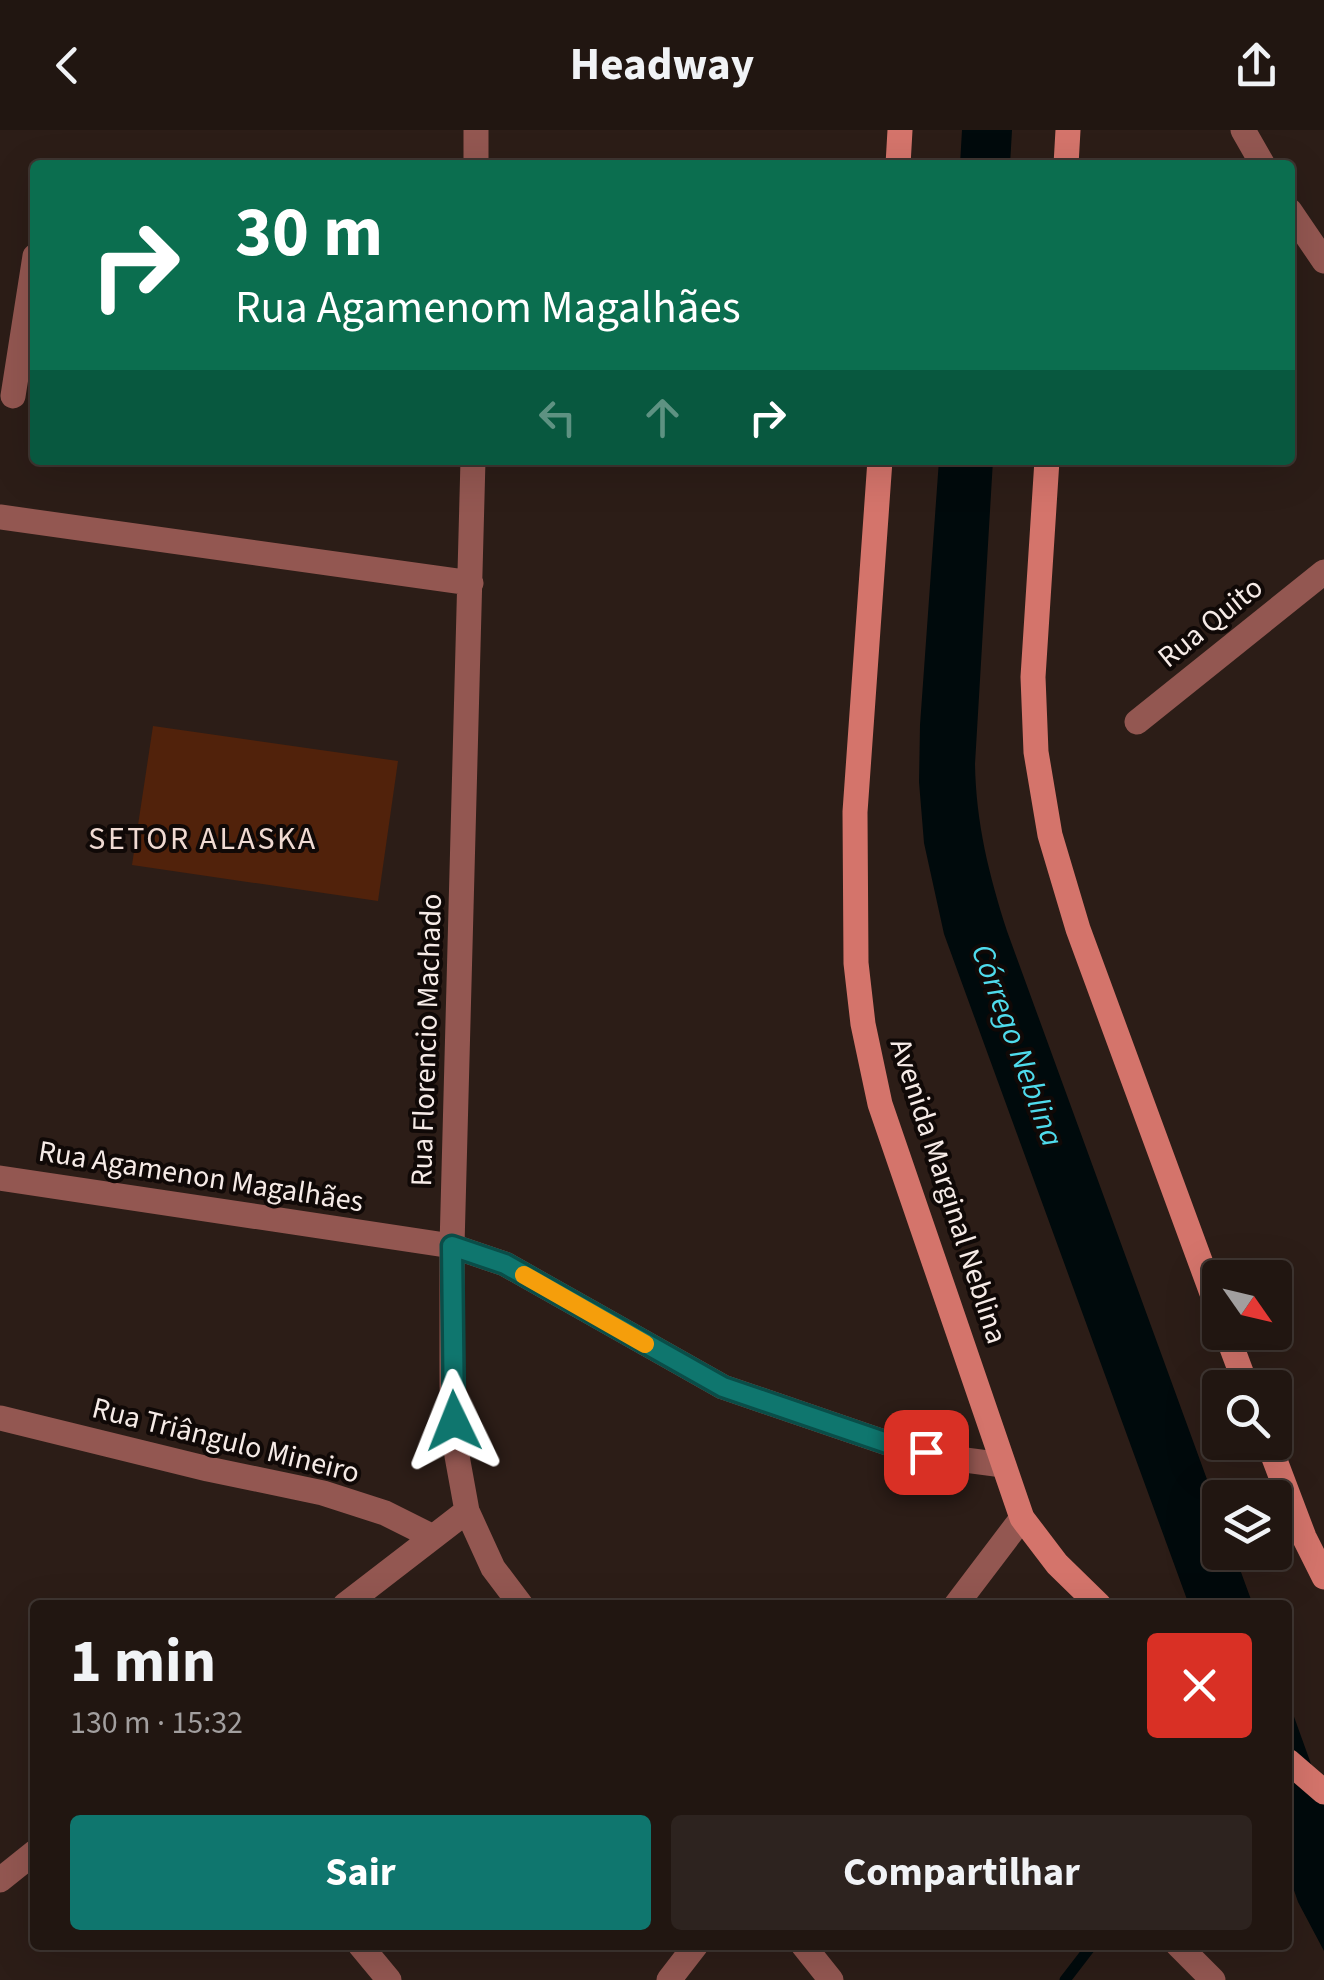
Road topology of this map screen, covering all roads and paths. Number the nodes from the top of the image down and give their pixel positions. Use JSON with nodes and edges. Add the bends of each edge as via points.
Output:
{"nodes":[{"id":1,"x":476,"y":130,"type":"edge"},
{"id":2,"x":900,"y":130,"type":"edge"},
{"id":3,"x":1068,"y":130,"type":"edge"},
{"id":4,"x":1243,"y":130,"type":"edge"},
{"id":5,"x":476,"y":160,"type":"edge"},
{"id":6,"x":898,"y":160,"type":"edge"},
{"id":7,"x":1066,"y":160,"type":"edge"},
{"id":8,"x":1260,"y":160,"type":"edge"},
{"id":9,"x":1295,"y":218,"type":"edge"},
{"id":10,"x":1324,"y":261,"type":"edge"},
{"id":11,"x":30,"y":289,"type":"edge"},
{"id":12,"x":14,"y":396,"type":"dead end"},
{"id":13,"x":473,"y":465,"type":"edge"},
{"id":14,"x":880,"y":465,"type":"edge"},
{"id":15,"x":1046,"y":465,"type":"edge"},
{"id":16,"x":0,"y":517,"type":"edge"},
{"id":17,"x":1324,"y":572,"type":"edge"},
{"id":18,"x":472,"y":583,"type":"junction"},
{"id":19,"x":1138,"y":722,"type":"dead end"},
{"id":20,"x":0,"y":1178,"type":"edge"},
{"id":21,"x":452,"y":1246,"type":"junction"},
{"id":22,"x":1202,"y":1267,"type":"edge"},
{"id":23,"x":0,"y":1418,"type":"edge"},
{"id":24,"x":1275,"y":1460,"type":"edge"},
{"id":25,"x":1003,"y":1465,"type":"junction"},
{"id":26,"x":466,"y":1511,"type":"junction"},
{"id":27,"x":1022,"y":1518,"type":"junction"},
{"id":28,"x":433,"y":1537,"type":"junction"},
{"id":29,"x":1324,"y":1577,"type":"edge"},
{"id":30,"x":352,"y":1600,"type":"edge"},
{"id":31,"x":517,"y":1600,"type":"edge"},
{"id":32,"x":960,"y":1600,"type":"edge"},
{"id":33,"x":1094,"y":1600,"type":"edge"},
{"id":34,"x":1292,"y":1765,"type":"edge"},
{"id":35,"x":1324,"y":1792,"type":"edge"},
{"id":36,"x":30,"y":1856,"type":"edge"},
{"id":37,"x":0,"y":1880,"type":"edge"},
{"id":38,"x":364,"y":1950,"type":"edge"},
{"id":39,"x":692,"y":1950,"type":"edge"},
{"id":40,"x":807,"y":1950,"type":"edge"},
{"id":41,"x":1183,"y":1950,"type":"edge"},
{"id":42,"x":389,"y":1980,"type":"edge"},
{"id":43,"x":669,"y":1980,"type":"edge"},
{"id":44,"x":831,"y":1980,"type":"edge"},
{"id":45,"x":1213,"y":1980,"type":"edge"}],
"edges":[{"from":1,"to":5,"type":"street"},
{"from":2,"to":6,"type":"main road"},
{"from":3,"to":7,"type":"main road"},
{"from":4,"to":8,"type":"street"},
{"from":9,"to":10,"type":"street"},
{"from":11,"to":12,"type":"street"},
{"from":13,"to":18,"type":"street","name":"Rua Florencio Machado"},
{"from":14,"to":25,"type":"main road","name":"Avenida Marginal Neblina","via":[[855,812],[863,1024],[880,1104]]},
{"from":15,"to":22,"type":"main road","via":[[1032,677],[1050,835]]},
{"from":16,"to":18,"type":"street"},
{"from":17,"to":19,"type":"street","name":"Rua Quito"},
{"from":18,"to":21,"type":"street","name":"Rua Florencio Machado"},
{"from":20,"to":21,"type":"street","name":"Rua Agamenon Magalhães"},
{"from":21,"to":25,"type":"street","name":"Rua Agamenon Magalhães","via":[[505,1264],[723,1387],[887,1443]]},
{"from":21,"to":26,"type":"street","name":"Rua Florencio Machado","via":[[452,1386]]},
{"from":23,"to":28,"type":"street","name":"Rua Triângulo Mineiro","via":[[322,1493]]},
{"from":24,"to":29,"type":"main road"},
{"from":25,"to":27,"type":"main road","name":"Avenida Marginal Neblina"},
{"from":26,"to":28,"type":"street"},
{"from":26,"to":31,"type":"street","name":"Rua Florencio Machado","via":[[493,1568]]},
{"from":27,"to":32,"type":"street"},
{"from":27,"to":33,"type":"main road","name":"Avenida Marginal Neblina"},
{"from":28,"to":30,"type":"street"},
{"from":34,"to":35,"type":"main road"},
{"from":36,"to":37,"type":"street"},
{"from":38,"to":42,"type":"street"},
{"from":39,"to":43,"type":"street"},
{"from":40,"to":44,"type":"street"},
{"from":41,"to":45,"type":"street"}]}
